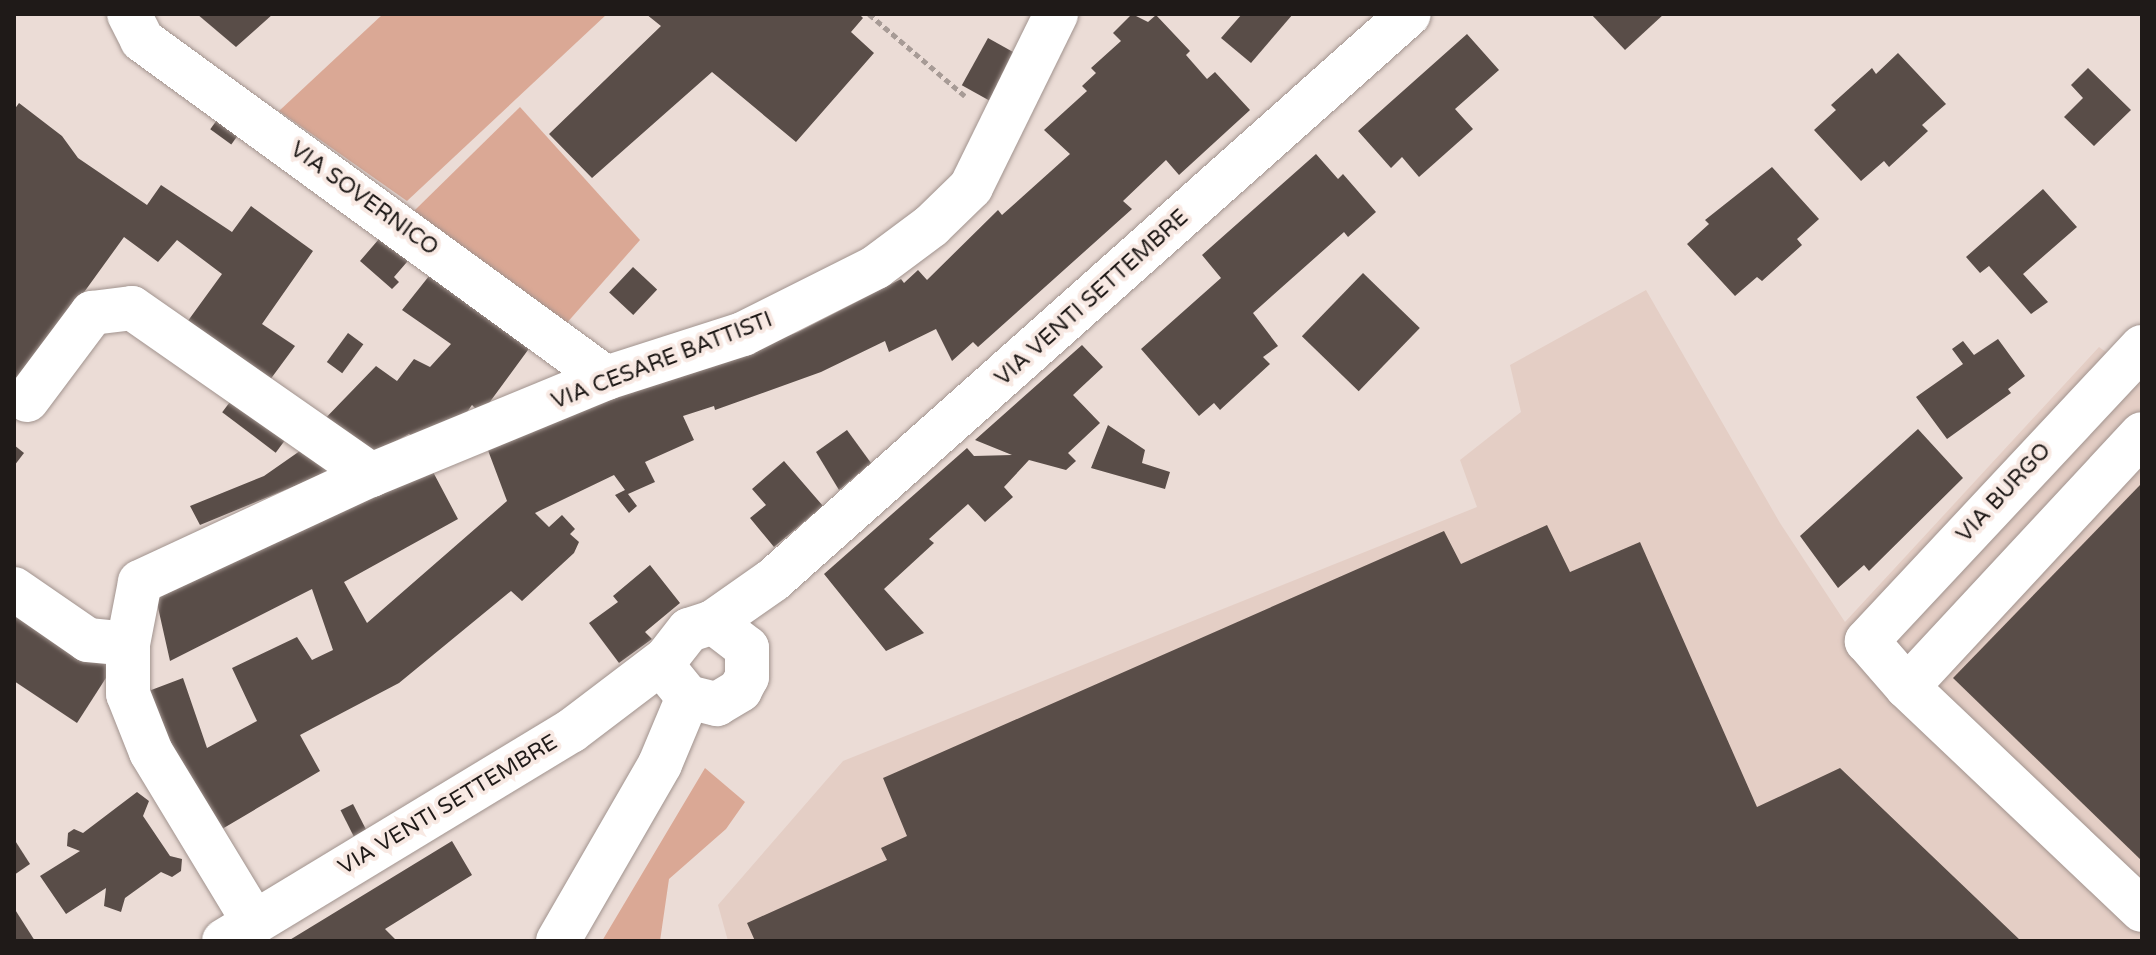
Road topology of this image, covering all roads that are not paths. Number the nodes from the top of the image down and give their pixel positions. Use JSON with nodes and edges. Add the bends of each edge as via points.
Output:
{"nodes":[{"id":1,"x":129,"y":14,"type":"edge"},
{"id":2,"x":1056,"y":14,"type":"edge"},
{"id":3,"x":1409,"y":14,"type":"edge"},
{"id":4,"x":2140,"y":352,"type":"edge"},
{"id":5,"x":606,"y":378,"type":"junction"},
{"id":6,"x":27,"y":400,"type":"dead end"},
{"id":7,"x":2142,"y":434,"type":"edge"},
{"id":8,"x":371,"y":475,"type":"junction"},
{"id":9,"x":773,"y":580,"type":"junction"},
{"id":10,"x":14,"y":589,"type":"edge"},
{"id":11,"x":713,"y":622,"type":"junction"},
{"id":12,"x":128,"y":644,"type":"junction"},
{"id":13,"x":747,"y":648,"type":"junction"},
{"id":14,"x":666,"y":659,"type":"junction"},
{"id":15,"x":1907,"y":687,"type":"junction"},
{"id":16,"x":688,"y":697,"type":"junction"},
{"id":17,"x":2142,"y":910,"type":"edge"},
{"id":18,"x":239,"y":932,"type":"edge"},
{"id":19,"x":558,"y":941,"type":"edge"}],
"edges":[{"from":1,"to":5,"type":"street","name":"VIA SOVERNICO","via":[[142,40]]},
{"from":2,"to":5,"type":"street","name":"VIA CESARE BATTISTI","via":[[971,187],[931,226],[876,267],[743,334]]},
{"from":3,"to":9,"type":"street","name":"VIA VENTI SETTEMBRE"},
{"from":4,"to":15,"type":"street","name":"VIA BURGO","via":[[1867,641]]},
{"from":5,"to":8,"type":"street","name":"VIA CESARE BATTISTI"},
{"from":6,"to":8,"type":"street","via":[[92,313],[132,308]]},
{"from":7,"to":15,"type":"street"},
{"from":8,"to":12,"type":"street","name":"VIA CESARE BATTISTI","via":[[140,582]]},
{"from":9,"to":11,"type":"street","name":"VIA VENTI SETTEMBRE"},
{"from":9,"to":13,"type":"street","name":"VIA VENTI SETTEMBRE"},
{"from":10,"to":12,"type":"street","via":[[88,640]]},
{"from":11,"to":13,"type":"street"},
{"from":11,"to":14,"type":"street","via":[[689,630]]},
{"from":12,"to":18,"type":"street","name":"VIA CESARE BATTISTI","via":[[128,694]]},
{"from":13,"to":16,"type":"street","via":[[747,677],[730,699],[717,704]]},
{"from":14,"to":16,"type":"street","via":[[673,683]]},
{"from":14,"to":18,"type":"street","name":"VIA VENTI SETTEMBRE","via":[[571,731]]},
{"from":15,"to":17,"type":"street"},
{"from":16,"to":19,"type":"street","via":[[660,764]]}]}
